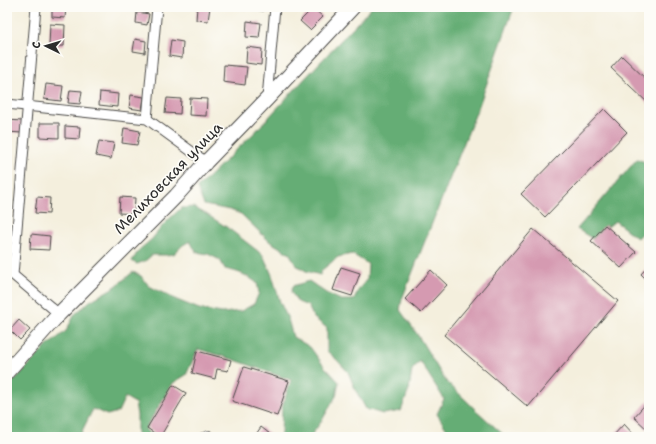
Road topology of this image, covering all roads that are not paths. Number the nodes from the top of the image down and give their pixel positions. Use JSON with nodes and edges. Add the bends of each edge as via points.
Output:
{"nodes":[{"id":1,"x":36,"y":7,"type":"edge"},
{"id":2,"x":157,"y":7,"type":"edge"},
{"id":3,"x":274,"y":7,"type":"edge"},
{"id":4,"x":353,"y":7,"type":"edge"},
{"id":5,"x":267,"y":99,"type":"junction"},
{"id":6,"x":7,"y":104,"type":"edge"},
{"id":7,"x":28,"y":106,"type":"junction"},
{"id":8,"x":146,"y":119,"type":"junction"},
{"id":9,"x":206,"y":162,"type":"junction"},
{"id":10,"x":10,"y":275,"type":"edge"},
{"id":11,"x":59,"y":314,"type":"junction"},
{"id":12,"x":7,"y":372,"type":"edge"},
{"id":13,"x":209,"y":433,"type":"dead end"},
{"id":14,"x":197,"y":437,"type":"edge"}],
"edges":[{"from":1,"to":7,"type":"street"},
{"from":2,"to":8,"type":"street"},
{"from":3,"to":5,"type":"street"},
{"from":4,"to":5,"type":"main road","name":"Мелиховская улица"},
{"from":5,"to":9,"type":"main road","name":"Мелиховская улица"},
{"from":6,"to":7,"type":"street"},
{"from":7,"to":8,"type":"street"},
{"from":7,"to":10,"type":"street"},
{"from":8,"to":9,"type":"street"},
{"from":9,"to":11,"type":"main road","name":"Мелиховская улица","via":[[176,196]]},
{"from":10,"to":11,"type":"street"},
{"from":11,"to":12,"type":"main road","name":"Мелиховская улица"},
{"from":13,"to":14,"type":"lane"}]}
